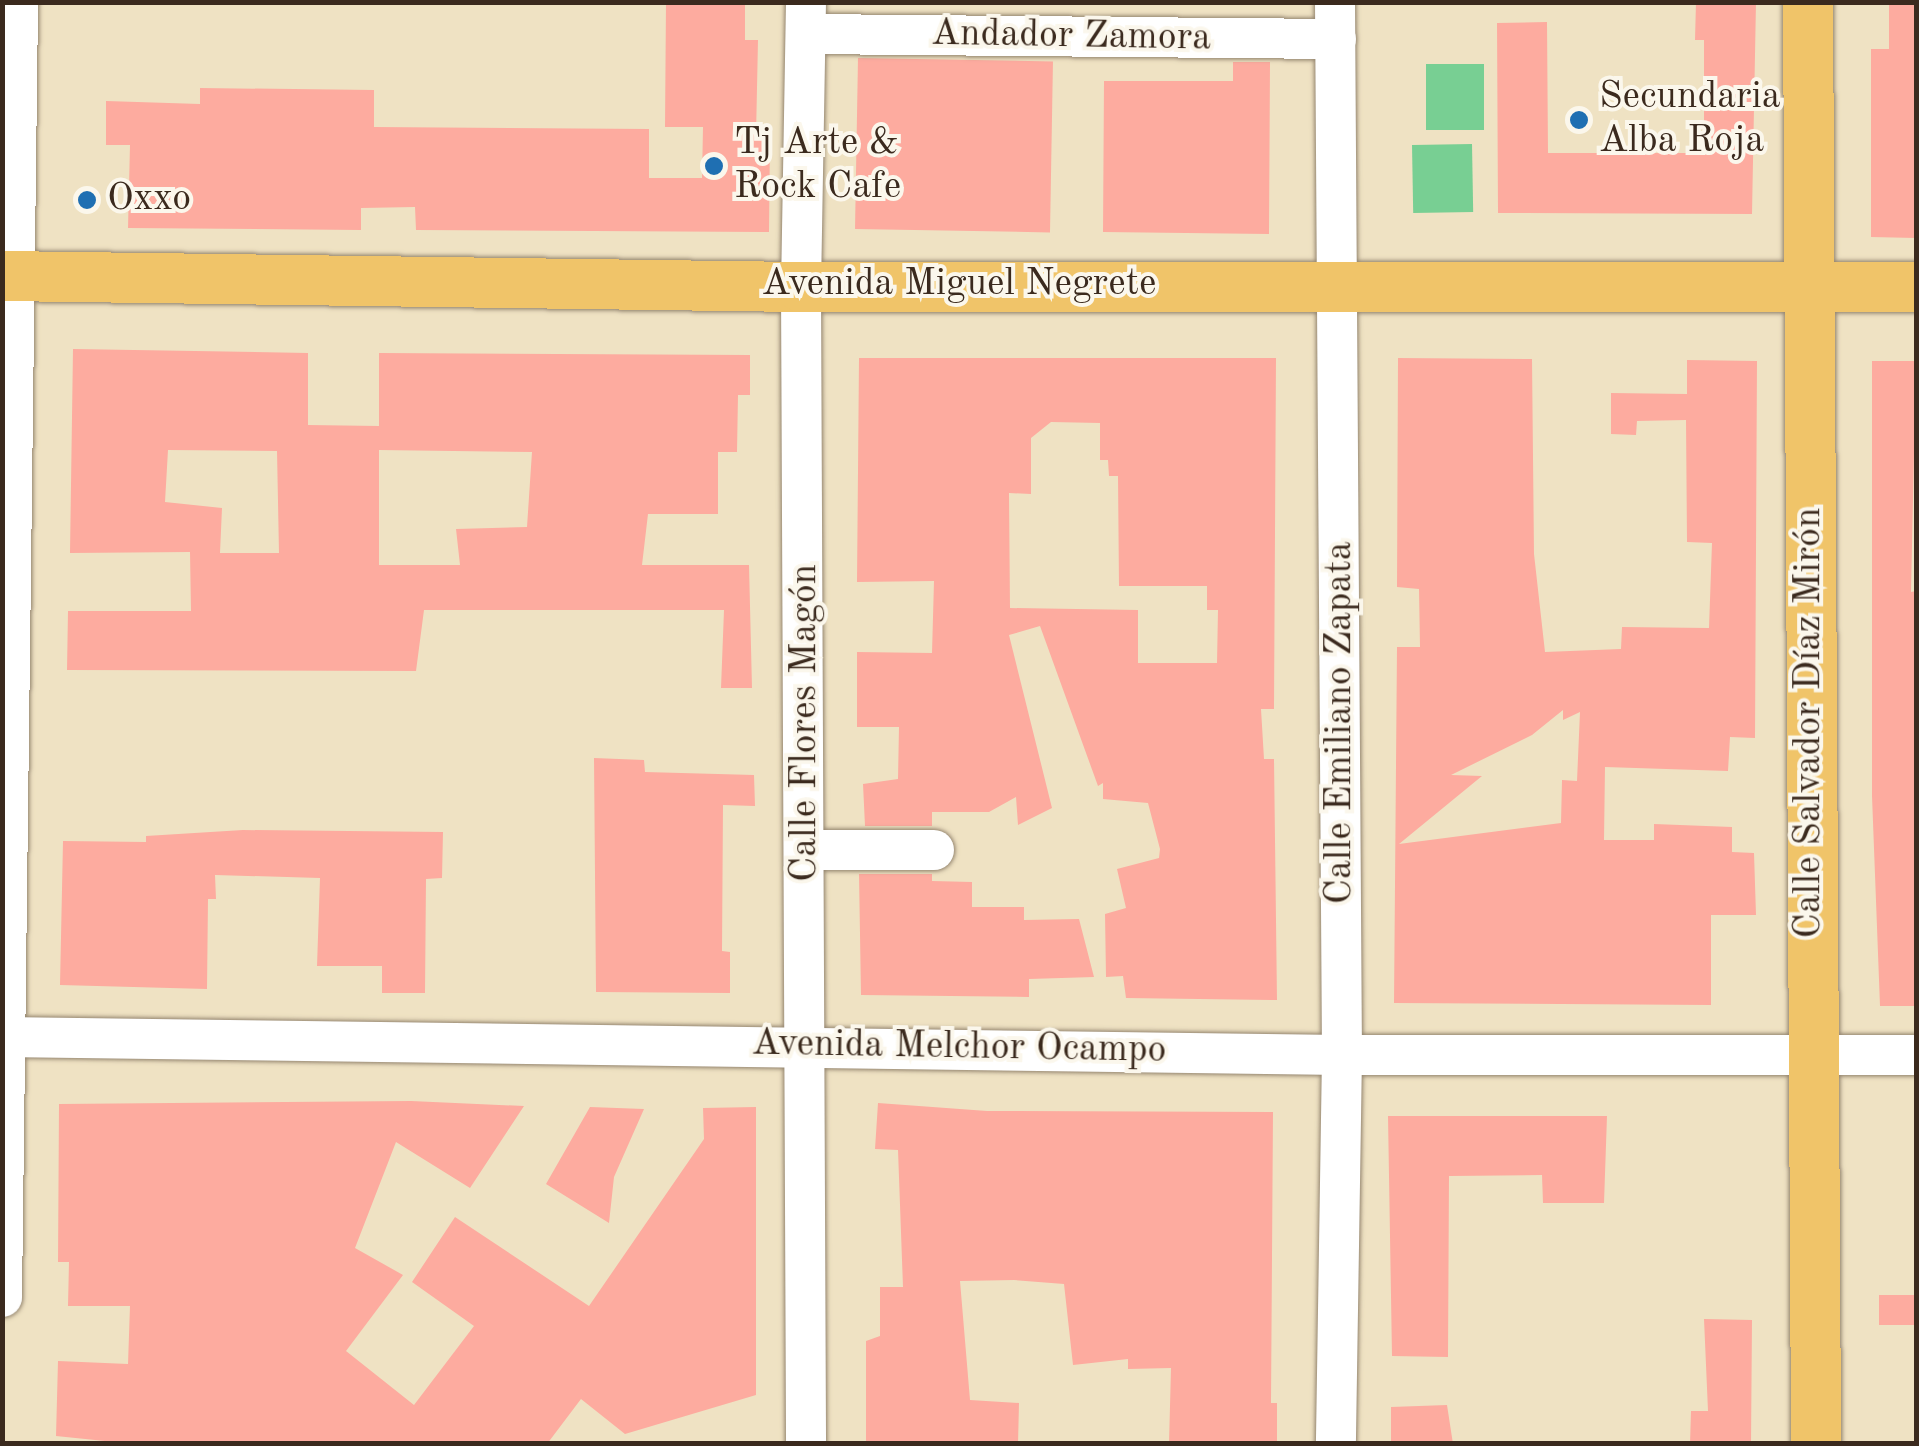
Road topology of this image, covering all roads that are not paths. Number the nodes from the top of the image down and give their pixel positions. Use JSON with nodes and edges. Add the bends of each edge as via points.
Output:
{"nodes":[{"id":1,"x":18,"y":2,"type":"edge"},
{"id":2,"x":1808,"y":2,"type":"edge"},
{"id":3,"x":806,"y":18,"type":"edge"},
{"id":4,"x":1336,"y":21,"type":"edge"},
{"id":5,"x":8,"y":276,"type":"edge"},
{"id":6,"x":1339,"y":284,"type":"junction"},
{"id":7,"x":1811,"y":285,"type":"junction"},
{"id":8,"x":801,"y":287,"type":"junction"},
{"id":9,"x":1916,"y":287,"type":"edge"},
{"id":10,"x":807,"y":850,"type":"junction"},
{"id":11,"x":934,"y":850,"type":"dead end"},
{"id":12,"x":4,"y":1037,"type":"edge"},
{"id":13,"x":806,"y":1045,"type":"junction"},
{"id":14,"x":1809,"y":1054,"type":"junction"},
{"id":15,"x":1916,"y":1054,"type":"edge"},
{"id":16,"x":1342,"y":1055,"type":"junction"},
{"id":17,"x":2,"y":1297,"type":"edge"},
{"id":18,"x":806,"y":1444,"type":"edge"},
{"id":19,"x":1336,"y":1444,"type":"edge"},
{"id":20,"x":1816,"y":1444,"type":"edge"}],
"edges":[{"from":1,"to":5,"type":"street"},
{"from":2,"to":7,"type":"main road","name":"Calle Salvador Díaz Mirón"},
{"from":3,"to":4,"type":"street","name":"Andador Zamora"},
{"from":3,"to":8,"type":"street","name":"Calle Flores Magón"},
{"from":4,"to":6,"type":"street","name":"Calle Emiliano Zapata"},
{"from":5,"to":8,"type":"main road","name":"Avenida Miguel Negrete"},
{"from":5,"to":12,"type":"street"},
{"from":6,"to":7,"type":"main road","name":"Avenida Miguel Negrete"},
{"from":6,"to":8,"type":"main road","name":"Avenida Miguel Negrete"},
{"from":6,"to":16,"type":"street","name":"Calle Emiliano Zapata"},
{"from":7,"to":9,"type":"main road","name":"Avenida Miguel Negrete"},
{"from":7,"to":14,"type":"main road","name":"Calle Salvador Díaz Mirón"},
{"from":8,"to":10,"type":"street","name":"Calle Flores Magón"},
{"from":10,"to":11,"type":"street"},
{"from":10,"to":13,"type":"street","name":"Calle Flores Magón"},
{"from":12,"to":13,"type":"street","name":"Avenida Melchor Ocampo"},
{"from":12,"to":17,"type":"street"},
{"from":13,"to":16,"type":"street","name":"Avenida Melchor Ocampo"},
{"from":13,"to":18,"type":"street","name":"Calle Flores Magón"},
{"from":14,"to":15,"type":"street","name":"Avenida Melchor Ocampo"},
{"from":14,"to":16,"type":"street","name":"Avenida Melchor Ocampo"},
{"from":14,"to":20,"type":"main road","name":"Calle Salvador Díaz Mirón"},
{"from":16,"to":19,"type":"street","name":"Calle Emiliano Zapata"}]}
